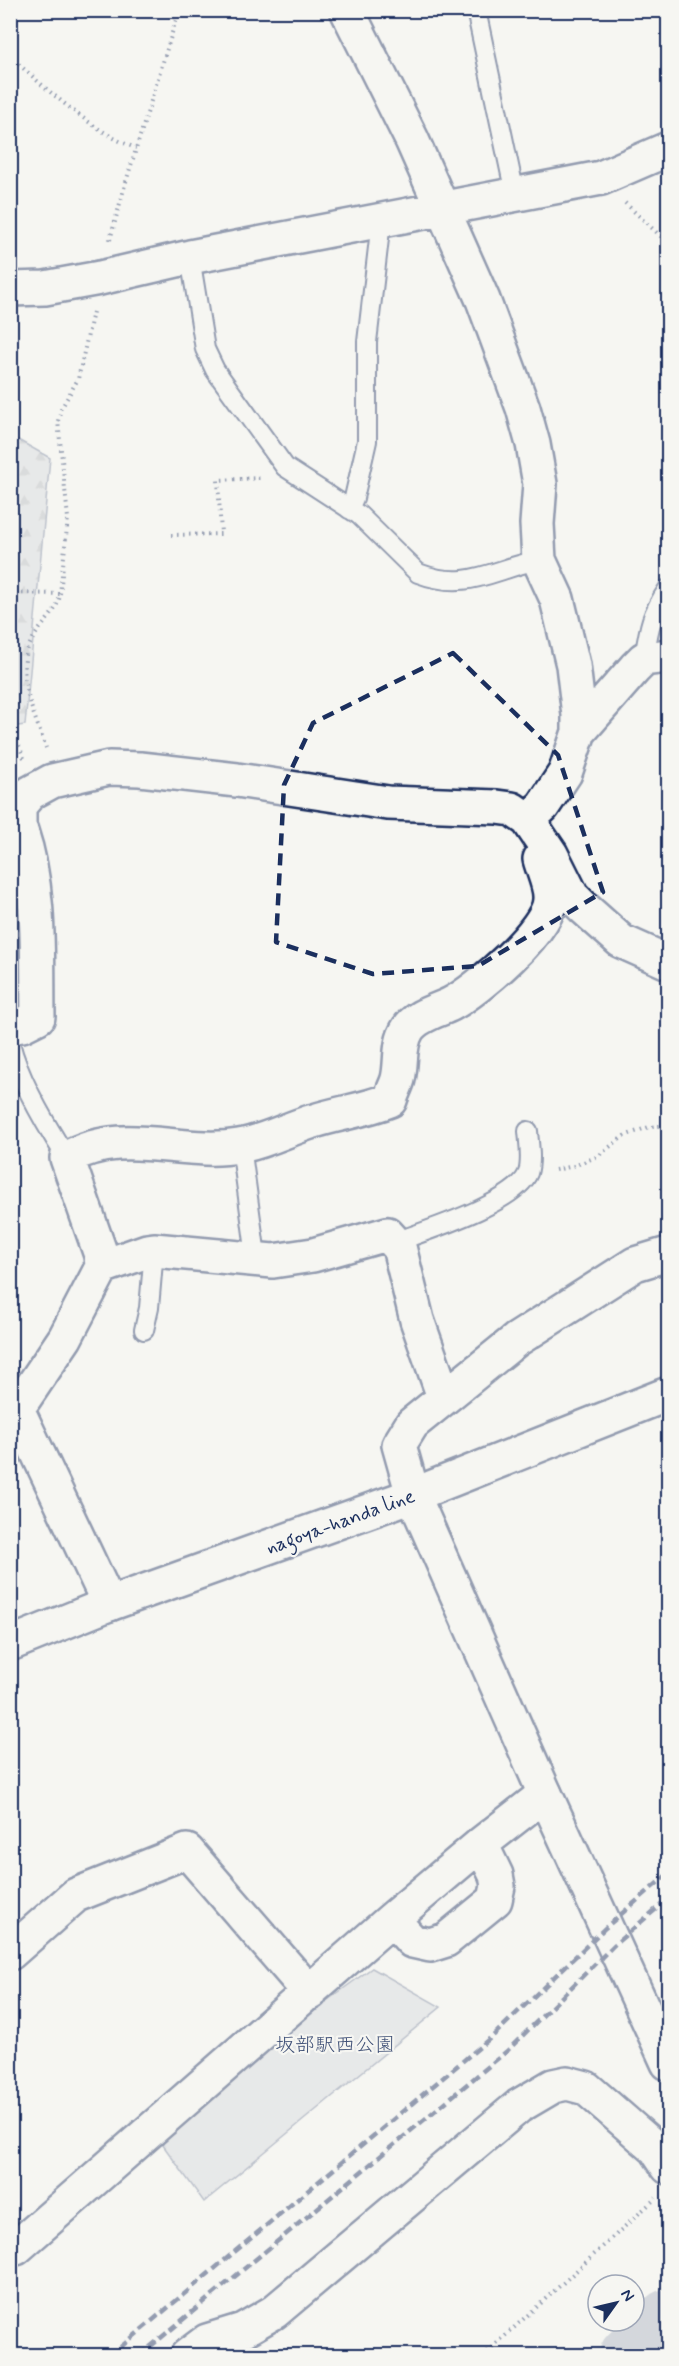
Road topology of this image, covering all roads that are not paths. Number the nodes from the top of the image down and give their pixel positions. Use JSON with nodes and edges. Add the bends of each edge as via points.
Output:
{"nodes":[{"id":1,"x":347,"y":10,"type":"edge"},
{"id":2,"x":476,"y":10,"type":"edge"},
{"id":3,"x":669,"y":149,"type":"edge"},
{"id":4,"x":515,"y":195,"type":"junction"},
{"id":5,"x":443,"y":208,"type":"junction"},
{"id":6,"x":377,"y":221,"type":"junction"},
{"id":7,"x":190,"y":256,"type":"junction"},
{"id":8,"x":10,"y":289,"type":"edge"},
{"id":9,"x":349,"y":509,"type":"junction"},
{"id":10,"x":539,"y":560,"type":"junction"},
{"id":11,"x":669,"y":589,"type":"edge"},
{"id":12,"x":656,"y":658,"type":"edge"},
{"id":13,"x":579,"y":732,"type":"junction"},
{"id":14,"x":20,"y":826,"type":"junction"},
{"id":15,"x":531,"y":826,"type":"junction"},
{"id":16,"x":10,"y":865,"type":"edge"},
{"id":17,"x":621,"y":941,"type":"junction"},
{"id":18,"x":669,"y":962,"type":"edge"},
{"id":19,"x":669,"y":980,"type":"edge"},
{"id":20,"x":10,"y":1026,"type":"edge"},
{"id":21,"x":10,"y":1043,"type":"edge"},
{"id":22,"x":528,"y":1131,"type":"dead end"},
{"id":23,"x":240,"y":1146,"type":"junction"},
{"id":24,"x":67,"y":1158,"type":"junction"},
{"id":25,"x":395,"y":1242,"type":"junction"},
{"id":26,"x":154,"y":1251,"type":"junction"},
{"id":27,"x":669,"y":1254,"type":"edge"},
{"id":28,"x":254,"y":1259,"type":"junction"},
{"id":29,"x":102,"y":1267,"type":"junction"},
{"id":30,"x":144,"y":1330,"type":"dead end"},
{"id":31,"x":669,"y":1394,"type":"edge"},
{"id":32,"x":444,"y":1397,"type":"junction"},
{"id":33,"x":14,"y":1410,"type":"edge"},
{"id":34,"x":413,"y":1495,"type":"junction"},
{"id":35,"x":109,"y":1604,"type":"junction"},
{"id":36,"x":10,"y":1644,"type":"edge"},
{"id":37,"x":545,"y":1794,"type":"junction"},
{"id":38,"x":481,"y":1844,"type":"junction"},
{"id":39,"x":392,"y":1919,"type":"junction"},
{"id":40,"x":10,"y":1953,"type":"edge"},
{"id":41,"x":310,"y":1992,"type":"junction"},
{"id":42,"x":669,"y":2063,"type":"edge"},
{"id":43,"x":664,"y":2182,"type":"edge"},
{"id":44,"x":10,"y":2241,"type":"edge"},
{"id":45,"x":187,"y":2355,"type":"edge"}],
"edges":[{"from":1,"to":5,"type":"street"},
{"from":2,"to":4,"type":"lane"},
{"from":3,"to":4,"type":"street","via":[[601,178]]},
{"from":4,"to":5,"type":"street"},
{"from":5,"to":6,"type":"street"},
{"from":5,"to":10,"type":"street","via":[[483,300],[533,444],[540,484]]},
{"from":6,"to":7,"type":"street"},
{"from":6,"to":9,"type":"lane","via":[[380,230],[367,342],[368,441]]},
{"from":7,"to":8,"type":"street","via":[[100,278]]},
{"from":7,"to":9,"type":"lane","via":[[205,349],[215,370],[285,467]]},
{"from":9,"to":10,"type":"lane","via":[[418,573],[431,578],[453,582],[477,579]]},
{"from":10,"to":13,"type":"street","via":[[557,599],[573,665]]},
{"from":11,"to":12,"type":"lane","via":[[649,624]]},
{"from":12,"to":13,"type":"street","via":[[634,668]]},
{"from":13,"to":15,"type":"street","via":[[565,773]]},
{"from":14,"to":15,"type":"street","via":[[19,806],[30,793],[57,779],[109,768],[237,780],[388,803],[497,807],[512,810]]},
{"from":14,"to":16,"type":"street"},
{"from":14,"to":20,"type":"street","via":[[29,855],[37,919],[38,1017]]},
{"from":15,"to":17,"type":"street","via":[[551,854],[572,896]]},
{"from":15,"to":23,"type":"street","via":[[550,899],[545,919],[488,977],[408,1029],[390,1100]]},
{"from":17,"to":18,"type":"street"},
{"from":17,"to":19,"type":"street"},
{"from":21,"to":24,"type":"lane","via":[[33,1099]]},
{"from":22,"to":25,"type":"lane","via":[[528,1173],[513,1191],[449,1223]]},
{"from":23,"to":24,"type":"street","via":[[104,1144]]},
{"from":23,"to":28,"type":"lane"},
{"from":24,"to":29,"type":"street"},
{"from":25,"to":28,"type":"street","via":[[387,1234],[313,1255],[273,1261]]},
{"from":25,"to":32,"type":"street"},
{"from":26,"to":28,"type":"street"},
{"from":26,"to":29,"type":"street"},
{"from":26,"to":30,"type":"lane"},
{"from":27,"to":32,"type":"street","via":[[625,1270],[516,1340]]},
{"from":29,"to":33,"type":"street","via":[[65,1338]]},
{"from":31,"to":34,"type":"street","name":"nagoya-handa line"},
{"from":32,"to":34,"type":"street","via":[[412,1424],[399,1445]]},
{"from":33,"to":35,"type":"street"},
{"from":34,"to":35,"type":"street","name":"nagoya-handa line"},
{"from":34,"to":37,"type":"street"},
{"from":35,"to":36,"type":"street","name":"nagoya-handa line"},
{"from":37,"to":38,"type":"street"},
{"from":37,"to":42,"type":"street"},
{"from":38,"to":39,"type":"street"},
{"from":38,"to":39,"type":"street","via":[[496,1875],[495,1900],[446,1940],[430,1945],[412,1941]]},
{"from":39,"to":41,"type":"street"},
{"from":40,"to":41,"type":"street","via":[[76,1895],[186,1851]]},
{"from":41,"to":44,"type":"street","via":[[16,2248]]},
{"from":43,"to":45,"type":"street","via":[[656,2149],[586,2088],[567,2083],[553,2086],[519,2106],[274,2312],[243,2330],[207,2341]]}]}
